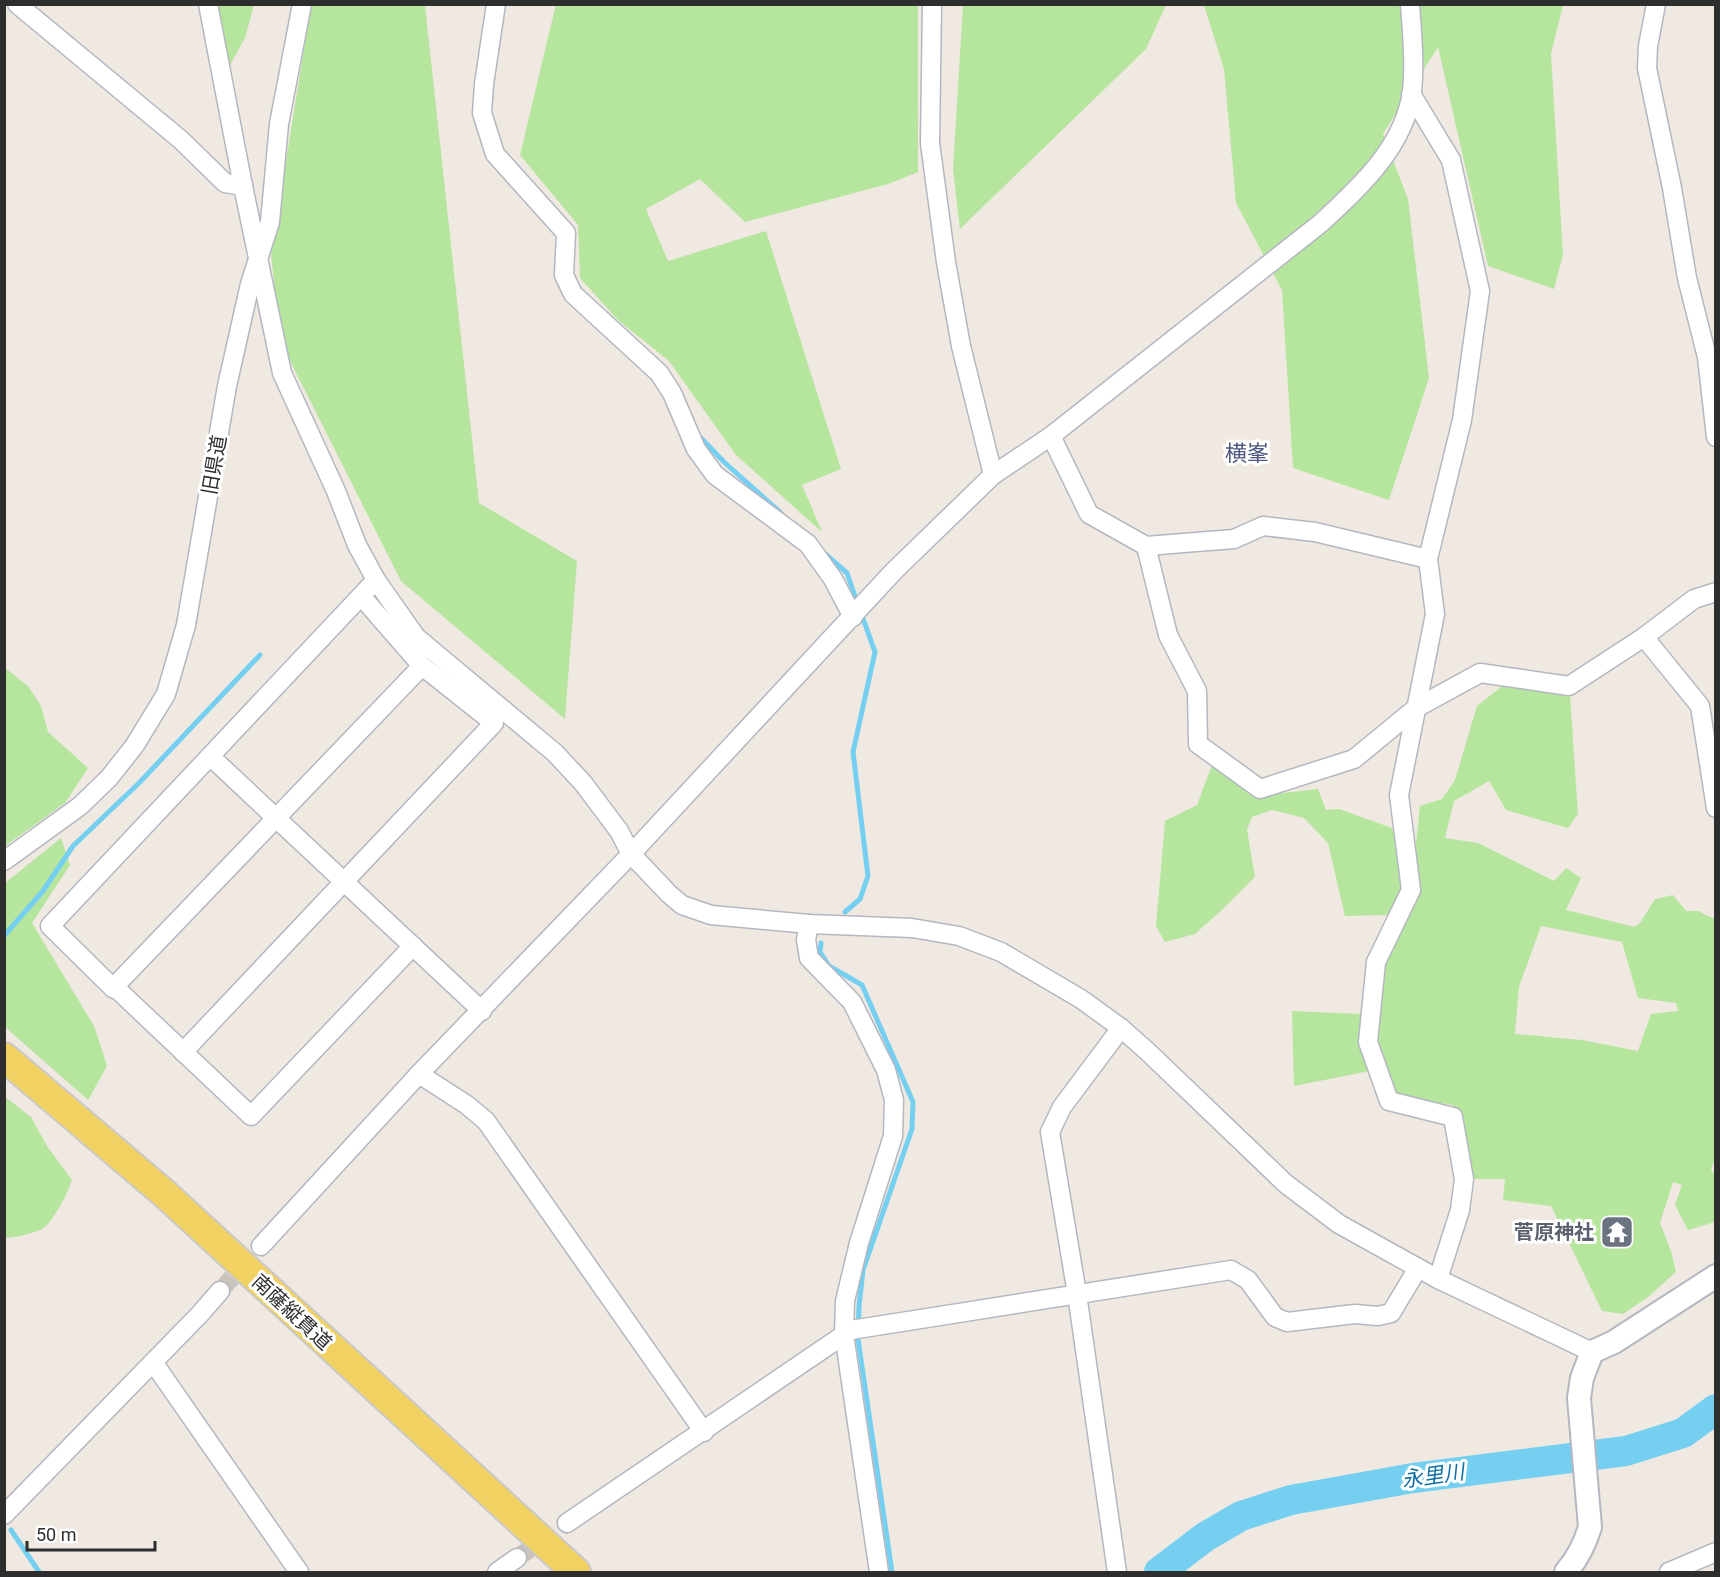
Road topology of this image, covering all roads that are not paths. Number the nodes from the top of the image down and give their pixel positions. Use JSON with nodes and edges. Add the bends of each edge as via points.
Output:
{"nodes":[{"id":1,"x":17,"y":4,"type":"edge"},
{"id":2,"x":208,"y":4,"type":"edge"},
{"id":3,"x":302,"y":4,"type":"edge"},
{"id":4,"x":496,"y":4,"type":"edge"},
{"id":5,"x":932,"y":4,"type":"edge"},
{"id":6,"x":1410,"y":4,"type":"edge"},
{"id":7,"x":1656,"y":4,"type":"edge"},
{"id":8,"x":1411,"y":94,"type":"junction"},
{"id":9,"x":243,"y":186,"type":"junction"},
{"id":10,"x":259,"y":257,"type":"junction"},
{"id":11,"x":1711,"y":360,"type":"edge"},
{"id":12,"x":1051,"y":436,"type":"junction"},
{"id":13,"x":1716,"y":437,"type":"edge"},
{"id":14,"x":993,"y":475,"type":"junction"},
{"id":15,"x":1146,"y":546,"type":"junction"},
{"id":16,"x":1428,"y":559,"type":"junction"},
{"id":17,"x":376,"y":580,"type":"junction"},
{"id":18,"x":1716,"y":592,"type":"edge"},
{"id":19,"x":362,"y":597,"type":"junction"},
{"id":20,"x":859,"y":610,"type":"junction"},
{"id":21,"x":1644,"y":637,"type":"junction"},
{"id":22,"x":422,"y":666,"type":"junction"},
{"id":23,"x":1416,"y":708,"type":"junction"},
{"id":24,"x":211,"y":757,"type":"junction"},
{"id":25,"x":1716,"y":808,"type":"edge"},
{"id":26,"x":277,"y":818,"type":"junction"},
{"id":27,"x":631,"y":854,"type":"junction"},
{"id":28,"x":4,"y":861,"type":"edge"},
{"id":29,"x":344,"y":881,"type":"junction"},
{"id":30,"x":809,"y":924,"type":"junction"},
{"id":31,"x":413,"y":946,"type":"junction"},
{"id":32,"x":113,"y":988,"type":"junction"},
{"id":33,"x":482,"y":1011,"type":"junction"},
{"id":34,"x":1121,"y":1028,"type":"junction"},
{"id":35,"x":183,"y":1052,"type":"junction"},
{"id":36,"x":4,"y":1057,"type":"edge"},
{"id":37,"x":419,"y":1074,"type":"junction"},
{"id":38,"x":261,"y":1246,"type":"tunnel mouth"},
{"id":39,"x":1418,"y":1268,"type":"junction"},
{"id":40,"x":1716,"y":1276,"type":"edge"},
{"id":41,"x":1438,"y":1279,"type":"junction"},
{"id":42,"x":220,"y":1291,"type":"tunnel mouth"},
{"id":43,"x":1077,"y":1294,"type":"junction"},
{"id":44,"x":853,"y":1330,"type":"junction"},
{"id":45,"x":1592,"y":1352,"type":"junction"},
{"id":46,"x":153,"y":1362,"type":"junction"},
{"id":47,"x":704,"y":1432,"type":"junction"},
{"id":48,"x":4,"y":1515,"type":"edge"},
{"id":49,"x":567,"y":1523,"type":"tunnel mouth"},
{"id":50,"x":1716,"y":1552,"type":"edge"},
{"id":51,"x":517,"y":1558,"type":"tunnel mouth"},
{"id":52,"x":299,"y":1572,"type":"edge"},
{"id":53,"x":497,"y":1572,"type":"edge"},
{"id":54,"x":576,"y":1572,"type":"edge"},
{"id":55,"x":879,"y":1572,"type":"edge"},
{"id":56,"x":1117,"y":1572,"type":"edge"},
{"id":57,"x":1566,"y":1572,"type":"edge"},
{"id":58,"x":1669,"y":1572,"type":"edge"}],
"edges":[{"from":1,"to":9,"type":"street","via":[[181,140],[225,183]]},
{"from":2,"to":9,"type":"street"},
{"from":3,"to":10,"type":"street","name":"旧県道","via":[[279,124],[270,222]]},
{"from":4,"to":20,"type":"street","via":[[483,113],[495,154],[566,233],[564,275],[573,294],[659,373],[696,449],[716,475],[808,544]]},
{"from":5,"to":14,"type":"street","via":[[930,143],[961,346]]},
{"from":6,"to":8,"type":"street"},
{"from":7,"to":11,"type":"street","via":[[1647,68],[1687,278]]},
{"from":8,"to":12,"type":"street","via":[[1401,128],[1386,156],[1349,197]]},
{"from":8,"to":16,"type":"street","via":[[1451,160],[1480,291],[1462,420]]},
{"from":9,"to":10,"type":"street"},
{"from":10,"to":17,"type":"street","via":[[282,373]]},
{"from":10,"to":28,"type":"street","name":"旧県道","via":[[227,386],[186,625],[166,694],[109,778],[80,806]]},
{"from":11,"to":13,"type":"street"},
{"from":12,"to":14,"type":"street"},
{"from":12,"to":15,"type":"street","via":[[1089,514]]},
{"from":14,"to":20,"type":"street"},
{"from":15,"to":16,"type":"street","via":[[1234,539],[1263,525],[1315,532]]},
{"from":15,"to":23,"type":"street","via":[[1168,635],[1197,691],[1198,744],[1260,789],[1354,759]]},
{"from":16,"to":23,"type":"street","via":[[1435,614]]},
{"from":17,"to":19,"type":"street"},
{"from":17,"to":27,"type":"street","via":[[416,636],[555,753],[583,783]]},
{"from":18,"to":21,"type":"street","via":[[1694,599]]},
{"from":19,"to":22,"type":"street"},
{"from":19,"to":24,"type":"street"},
{"from":20,"to":27,"type":"street"},
{"from":21,"to":23,"type":"street","via":[[1569,686],[1480,673]]},
{"from":21,"to":25,"type":"street","via":[[1700,706]]},
{"from":22,"to":26,"type":"street"},
{"from":22,"to":29,"type":"street","via":[[494,723]]},
{"from":23,"to":41,"type":"street","via":[[1399,795],[1411,890],[1376,962],[1368,1042],[1389,1101],[1453,1118],[1464,1179],[1460,1210]]},
{"from":24,"to":26,"type":"street"},
{"from":24,"to":32,"type":"street","via":[[50,926]]},
{"from":26,"to":29,"type":"street"},
{"from":26,"to":32,"type":"street"},
{"from":27,"to":30,"type":"street","via":[[669,894],[696,911]]},
{"from":27,"to":33,"type":"street"},
{"from":29,"to":31,"type":"street"},
{"from":29,"to":35,"type":"street"},
{"from":30,"to":34,"type":"street","via":[[912,928],[960,936],[1001,952],[1081,999]]},
{"from":30,"to":44,"type":"street","via":[[809,958],[852,1002],[886,1070],[894,1100],[893,1136],[845,1301]]},
{"from":31,"to":33,"type":"street"},
{"from":31,"to":35,"type":"street","via":[[251,1116]]},
{"from":32,"to":35,"type":"street"},
{"from":33,"to":37,"type":"street"},
{"from":34,"to":39,"type":"street","via":[[1286,1184],[1339,1224]]},
{"from":34,"to":43,"type":"street","via":[[1062,1107],[1050,1132]]},
{"from":36,"to":54,"type":"main road","name":"南薩縦貫道","via":[[165,1194]]},
{"from":37,"to":38,"type":"street"},
{"from":37,"to":47,"type":"street","via":[[486,1121]]},
{"from":39,"to":41,"type":"street"},
{"from":39,"to":43,"type":"street","via":[[1391,1313],[1378,1316],[1355,1314],[1287,1322],[1275,1317],[1248,1280],[1232,1270]]},
{"from":40,"to":45,"type":"street"},
{"from":41,"to":45,"type":"street"},
{"from":42,"to":46,"type":"street"},
{"from":43,"to":44,"type":"street"},
{"from":43,"to":56,"type":"street"},
{"from":44,"to":47,"type":"street"},
{"from":44,"to":55,"type":"street"},
{"from":45,"to":57,"type":"street","via":[[1579,1398],[1590,1527],[1585,1544]]},
{"from":46,"to":48,"type":"street"},
{"from":46,"to":52,"type":"street"},
{"from":47,"to":49,"type":"street"},
{"from":50,"to":58,"type":"street"},
{"from":51,"to":53,"type":"street"}]}
